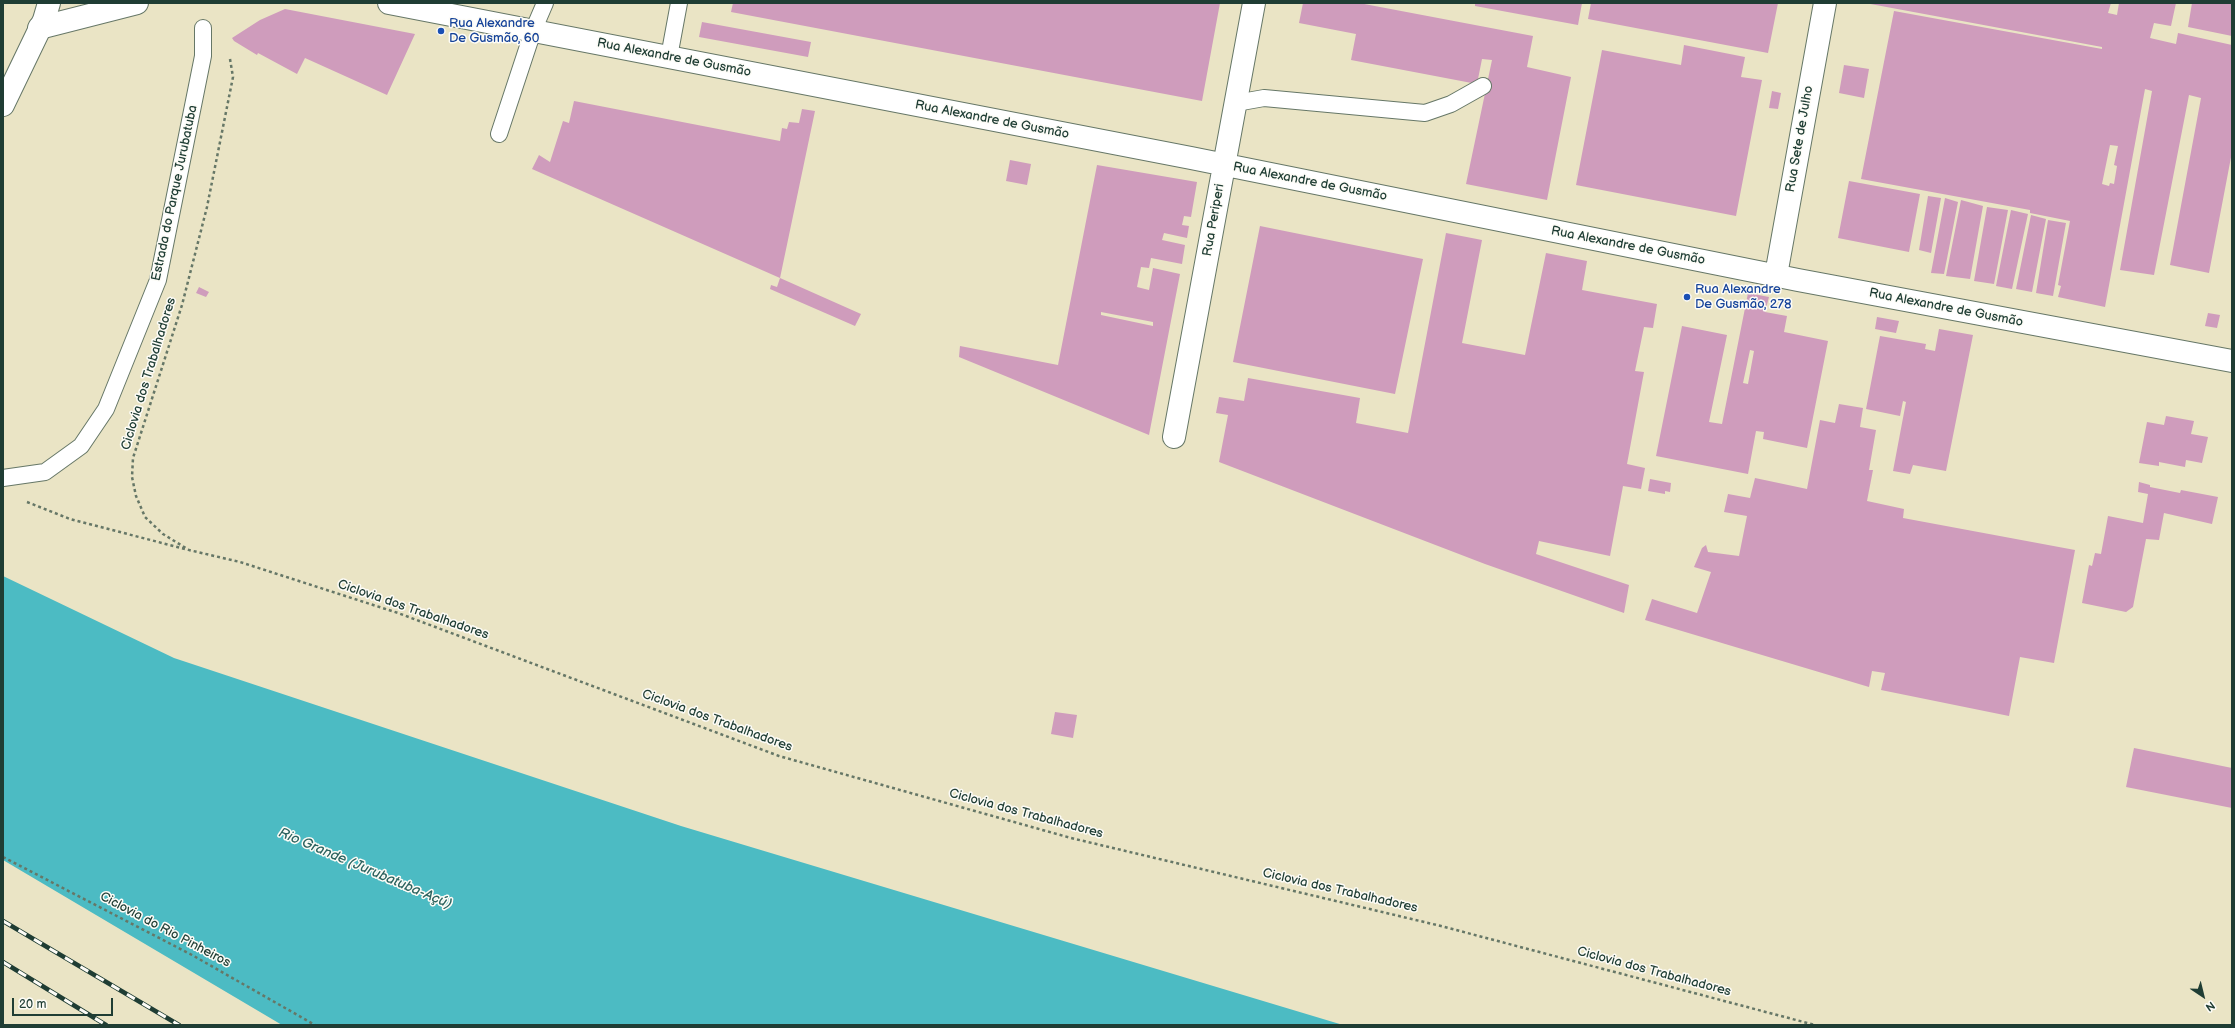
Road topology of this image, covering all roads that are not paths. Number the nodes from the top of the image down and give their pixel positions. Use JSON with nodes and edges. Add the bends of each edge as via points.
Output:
{"nodes":[{"id":1,"x":60,"y":3,"type":"edge"},
{"id":2,"x":137,"y":3,"type":"edge"},
{"id":3,"x":389,"y":3,"type":"edge"},
{"id":4,"x":545,"y":3,"type":"edge"},
{"id":5,"x":679,"y":3,"type":"edge"},
{"id":6,"x":1254,"y":3,"type":"edge"},
{"id":7,"x":1825,"y":3,"type":"edge"},
{"id":8,"x":44,"y":17,"type":"edge"},
{"id":9,"x":203,"y":28,"type":"dead end"},
{"id":10,"x":533,"y":31,"type":"junction"},
{"id":11,"x":669,"y":57,"type":"junction"},
{"id":12,"x":1483,"y":86,"type":"dead end"},
{"id":13,"x":1236,"y":103,"type":"junction"},
{"id":14,"x":3,"y":105,"type":"edge"},
{"id":15,"x":499,"y":134,"type":"dead end"},
{"id":16,"x":1224,"y":165,"type":"junction"},
{"id":17,"x":1776,"y":275,"type":"junction"},
{"id":18,"x":2232,"y":361,"type":"edge"},
{"id":19,"x":1174,"y":437,"type":"dead end"},
{"id":20,"x":3,"y":478,"type":"edge"}],
"edges":[{"from":1,"to":8,"type":"street"},
{"from":2,"to":8,"type":"street"},
{"from":3,"to":10,"type":"street","name":"Rua Alexandre de Gusmão"},
{"from":4,"to":10,"type":"lane"},
{"from":5,"to":11,"type":"lane"},
{"from":6,"to":13,"type":"street","name":"Rua Periperi"},
{"from":7,"to":17,"type":"street","name":"Rua Sete de Julho"},
{"from":8,"to":14,"type":"street"},
{"from":9,"to":20,"type":"lane","name":"Estrada do Parque Jurubatuba","via":[[203,56],[158,280],[106,409],[81,446],[45,472]]},
{"from":10,"to":11,"type":"street","name":"Rua Alexandre de Gusmão"},
{"from":10,"to":15,"type":"lane"},
{"from":11,"to":16,"type":"street","name":"Rua Alexandre de Gusmão"},
{"from":12,"to":13,"type":"lane","via":[[1451,104],[1425,113],[1264,98]]},
{"from":13,"to":16,"type":"street","name":"Rua Periperi"},
{"from":16,"to":17,"type":"street","name":"Rua Alexandre de Gusmão"},
{"from":16,"to":19,"type":"street","name":"Rua Periperi"},
{"from":17,"to":18,"type":"street","name":"Rua Alexandre de Gusmão"}]}
